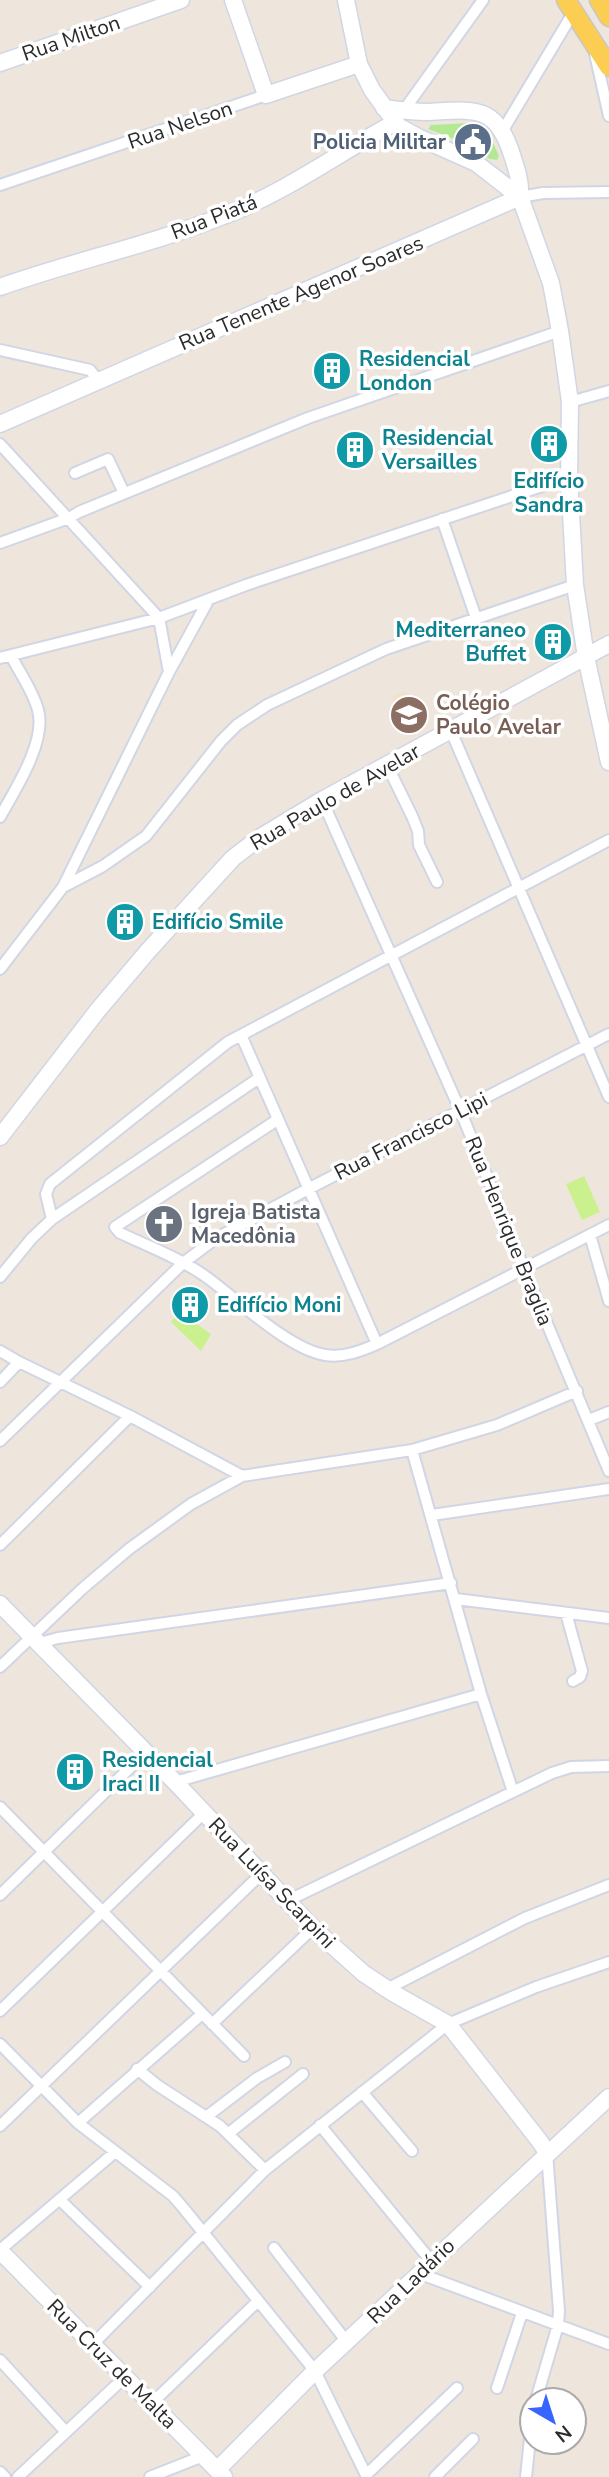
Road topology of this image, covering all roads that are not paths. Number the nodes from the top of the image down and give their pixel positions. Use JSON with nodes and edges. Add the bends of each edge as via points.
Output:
{"nodes":[{"id":1,"x":181,"y":0,"type":"edge"},
{"id":2,"x":233,"y":0,"type":"edge"},
{"id":3,"x":346,"y":0,"type":"edge"},
{"id":4,"x":483,"y":0,"type":"edge"},
{"id":5,"x":570,"y":6,"type":"edge"},
{"id":6,"x":592,"y":41,"type":"junction"},
{"id":7,"x":0,"y":62,"type":"edge"},
{"id":8,"x":359,"y":64,"type":"junction"},
{"id":9,"x":609,"y":67,"type":"edge"},
{"id":10,"x":266,"y":95,"type":"junction"},
{"id":11,"x":427,"y":111,"type":"junction"},
{"id":12,"x":400,"y":116,"type":"junction"},
{"id":13,"x":609,"y":116,"type":"edge"},
{"id":14,"x":503,"y":130,"type":"junction"},
{"id":15,"x":421,"y":138,"type":"junction"},
{"id":16,"x":512,"y":156,"type":"junction"},
{"id":17,"x":494,"y":175,"type":"junction"},
{"id":18,"x":0,"y":185,"type":"edge"},
{"id":19,"x":609,"y":192,"type":"edge"},
{"id":20,"x":520,"y":197,"type":"junction"},
{"id":21,"x":0,"y":275,"type":"edge"},
{"id":22,"x":18,"y":281,"type":"junction"},
{"id":23,"x":0,"y":287,"type":"edge"},
{"id":24,"x":560,"y":331,"type":"junction"},
{"id":25,"x":0,"y":350,"type":"edge"},
{"id":26,"x":98,"y":380,"type":"junction"},
{"id":27,"x":609,"y":391,"type":"edge"},
{"id":28,"x":570,"y":402,"type":"junction"},
{"id":29,"x":0,"y":424,"type":"edge"},
{"id":30,"x":0,"y":444,"type":"edge"},
{"id":31,"x":75,"y":473,"type":"dead end"},
{"id":32,"x":569,"y":477,"type":"junction"},
{"id":33,"x":124,"y":493,"type":"junction"},
{"id":34,"x":69,"y":518,"type":"junction"},
{"id":35,"x":442,"y":519,"type":"junction"},
{"id":36,"x":0,"y":542,"type":"edge"},
{"id":37,"x":575,"y":584,"type":"junction"},
{"id":38,"x":209,"y":599,"type":"junction"},
{"id":39,"x":159,"y":618,"type":"junction"},
{"id":40,"x":476,"y":618,"type":"junction"},
{"id":41,"x":609,"y":645,"type":"edge"},
{"id":42,"x":5,"y":657,"type":"edge"},
{"id":43,"x":586,"y":657,"type":"junction"},
{"id":44,"x":169,"y":672,"type":"junction"},
{"id":45,"x":451,"y":731,"type":"junction"},
{"id":46,"x":609,"y":762,"type":"edge"},
{"id":47,"x":387,"y":765,"type":"junction"},
{"id":48,"x":322,"y":800,"type":"junction"},
{"id":49,"x":0,"y":817,"type":"edge"},
{"id":50,"x":609,"y":840,"type":"edge"},
{"id":51,"x":74,"y":862,"type":"junction"},
{"id":52,"x":93,"y":871,"type":"junction"},
{"id":53,"x":437,"y":882,"type":"dead end"},
{"id":54,"x":63,"y":887,"type":"junction"},
{"id":55,"x":519,"y":889,"type":"junction"},
{"id":56,"x":391,"y":957,"type":"junction"},
{"id":57,"x":0,"y":969,"type":"edge"},
{"id":58,"x":609,"y":1034,"type":"edge"},
{"id":59,"x":241,"y":1035,"type":"junction"},
{"id":60,"x":587,"y":1045,"type":"junction"},
{"id":61,"x":259,"y":1078,"type":"junction"},
{"id":62,"x":609,"y":1097,"type":"edge"},
{"id":63,"x":461,"y":1112,"type":"junction"},
{"id":64,"x":277,"y":1120,"type":"junction"},
{"id":65,"x":0,"y":1137,"type":"edge"},
{"id":66,"x":308,"y":1189,"type":"junction"},
{"id":67,"x":52,"y":1219,"type":"junction"},
{"id":68,"x":609,"y":1225,"type":"edge"},
{"id":69,"x":590,"y":1236,"type":"junction"},
{"id":70,"x":183,"y":1263,"type":"junction"},
{"id":71,"x":524,"y":1269,"type":"junction"},
{"id":72,"x":0,"y":1277,"type":"edge"},
{"id":73,"x":609,"y":1301,"type":"edge"},
{"id":74,"x":377,"y":1344,"type":"junction"},
{"id":75,"x":0,"y":1351,"type":"edge"},
{"id":76,"x":19,"y":1362,"type":"junction"},
{"id":77,"x":0,"y":1382,"type":"edge"},
{"id":78,"x":61,"y":1382,"type":"junction"},
{"id":79,"x":577,"y":1391,"type":"junction"},
{"id":80,"x":609,"y":1412,"type":"edge"},
{"id":81,"x":130,"y":1416,"type":"junction"},
{"id":82,"x":589,"y":1420,"type":"junction"},
{"id":83,"x":0,"y":1441,"type":"edge"},
{"id":84,"x":412,"y":1450,"type":"junction"},
{"id":85,"x":609,"y":1471,"type":"edge"},
{"id":86,"x":242,"y":1476,"type":"junction"},
{"id":87,"x":609,"y":1489,"type":"edge"},
{"id":88,"x":432,"y":1515,"type":"junction"},
{"id":89,"x":0,"y":1545,"type":"edge"},
{"id":90,"x":452,"y":1583,"type":"junction"},
{"id":91,"x":456,"y":1599,"type":"junction"},
{"id":92,"x":0,"y":1604,"type":"edge"},
{"id":93,"x":566,"y":1613,"type":"junction"},
{"id":94,"x":609,"y":1618,"type":"edge"},
{"id":95,"x":36,"y":1640,"type":"junction"},
{"id":96,"x":0,"y":1667,"type":"edge"},
{"id":97,"x":573,"y":1681,"type":"dead end"},
{"id":98,"x":481,"y":1694,"type":"junction"},
{"id":99,"x":146,"y":1752,"type":"junction"},
{"id":100,"x":609,"y":1766,"type":"edge"},
{"id":101,"x":175,"y":1783,"type":"junction"},
{"id":102,"x":513,"y":1793,"type":"junction"},
{"id":103,"x":0,"y":1807,"type":"edge"},
{"id":104,"x":204,"y":1813,"type":"junction"},
{"id":105,"x":44,"y":1852,"type":"junction"},
{"id":106,"x":261,"y":1874,"type":"junction"},
{"id":107,"x":609,"y":1885,"type":"edge"},
{"id":108,"x":0,"y":1895,"type":"edge"},
{"id":109,"x":287,"y":1901,"type":"junction"},
{"id":110,"x":101,"y":1913,"type":"junction"},
{"id":111,"x":313,"y":1928,"type":"junction"},
{"id":112,"x":609,"y":1962,"type":"edge"},
{"id":113,"x":161,"y":1973,"type":"junction"},
{"id":114,"x":387,"y":1989,"type":"junction"},
{"id":115,"x":0,"y":2011,"type":"edge"},
{"id":116,"x":202,"y":2014,"type":"junction"},
{"id":117,"x":212,"y":2024,"type":"junction"},
{"id":118,"x":448,"y":2024,"type":"junction"},
{"id":119,"x":0,"y":2044,"type":"edge"},
{"id":120,"x":244,"y":2056,"type":"dead end"},
{"id":121,"x":285,"y":2062,"type":"dead end"},
{"id":122,"x":136,"y":2069,"type":"junction"},
{"id":123,"x":303,"y":2074,"type":"dead end"},
{"id":124,"x":41,"y":2087,"type":"junction"},
{"id":125,"x":362,"y":2092,"type":"junction"},
{"id":126,"x":609,"y":2097,"type":"edge"},
{"id":127,"x":206,"y":2116,"type":"junction"},
{"id":128,"x":78,"y":2123,"type":"junction"},
{"id":129,"x":320,"y":2125,"type":"junction"},
{"id":130,"x":0,"y":2126,"type":"edge"},
{"id":131,"x":229,"y":2133,"type":"junction"},
{"id":132,"x":412,"y":2151,"type":"dead end"},
{"id":133,"x":114,"y":2153,"type":"junction"},
{"id":134,"x":547,"y":2153,"type":"junction"},
{"id":135,"x":265,"y":2170,"type":"junction"},
{"id":136,"x":60,"y":2200,"type":"junction"},
{"id":137,"x":203,"y":2232,"type":"junction"},
{"id":138,"x":274,"y":2248,"type":"dead end"},
{"id":139,"x":0,"y":2250,"type":"edge"},
{"id":140,"x":431,"y":2261,"type":"junction"},
{"id":141,"x":418,"y":2273,"type":"junction"},
{"id":142,"x":150,"y":2287,"type":"junction"},
{"id":143,"x":258,"y":2301,"type":"junction"},
{"id":144,"x":522,"y":2313,"type":"junction"},
{"id":145,"x":558,"y":2325,"type":"junction"},
{"id":146,"x":347,"y":2342,"type":"junction"},
{"id":147,"x":93,"y":2344,"type":"junction"},
{"id":148,"x":609,"y":2344,"type":"edge"},
{"id":149,"x":0,"y":2360,"type":"edge"},
{"id":150,"x":315,"y":2371,"type":"junction"},
{"id":151,"x":125,"y":2377,"type":"junction"},
{"id":152,"x":540,"y":2386,"type":"edge"},
{"id":153,"x":457,"y":2388,"type":"dead end"},
{"id":154,"x":496,"y":2388,"type":"dead end"},
{"id":155,"x":151,"y":2404,"type":"junction"},
{"id":156,"x":66,"y":2432,"type":"junction"},
{"id":157,"x":473,"y":2439,"type":"dead end"},
{"id":158,"x":203,"y":2456,"type":"junction"},
{"id":159,"x":528,"y":2456,"type":"edge"},
{"id":160,"x":0,"y":2472,"type":"edge"},
{"id":161,"x":220,"y":2474,"type":"edge"},
{"id":162,"x":367,"y":2476,"type":"edge"},
{"id":163,"x":5,"y":2477,"type":"edge"},
{"id":164,"x":18,"y":2477,"type":"edge"},
{"id":165,"x":150,"y":2477,"type":"edge"},
{"id":166,"x":435,"y":2477,"type":"edge"},
{"id":167,"x":526,"y":2477,"type":"edge"}],
"edges":[{"from":1,"to":7,"type":"street","name":"Rua Milton"},
{"from":2,"to":10,"type":"street"},
{"from":3,"to":8,"type":"street"},
{"from":4,"to":12,"type":"street"},
{"from":5,"to":6,"type":"main road"},
{"from":5,"to":14,"type":"street"},
{"from":6,"to":9,"type":"main road"},
{"from":6,"to":13,"type":"street"},
{"from":8,"to":10,"type":"street","name":"Rua Nelson"},
{"from":8,"to":12,"type":"street","via":[[384,108]]},
{"from":10,"to":18,"type":"street","name":"Rua Nelson"},
{"from":11,"to":12,"type":"street"},
{"from":11,"to":14,"type":"street","via":[[474,111]]},
{"from":11,"to":15,"type":"street","via":[[420,121]]},
{"from":12,"to":15,"type":"street","via":[[403,130]]},
{"from":12,"to":22,"type":"street","name":"Rua Piatá","via":[[273,193],[225,216]]},
{"from":14,"to":16,"type":"street"},
{"from":15,"to":17,"type":"street"},
{"from":16,"to":17,"type":"street"},
{"from":16,"to":20,"type":"street"},
{"from":17,"to":20,"type":"street"},
{"from":19,"to":20,"type":"street","name":"Rua Tenente Agenor Soares"},
{"from":20,"to":24,"type":"street","via":[[551,283]]},
{"from":20,"to":26,"type":"street","name":"Rua Tenente Agenor Soares"},
{"from":21,"to":22,"type":"street"},
{"from":22,"to":23,"type":"street","name":"Rua Piatá"},
{"from":24,"to":28,"type":"street"},
{"from":24,"to":33,"type":"street","via":[[307,418]]},
{"from":25,"to":26,"type":"street","via":[[90,370]]},
{"from":26,"to":29,"type":"street","name":"Rua Tenente Agenor Soares"},
{"from":27,"to":28,"type":"street"},
{"from":28,"to":32,"type":"street"},
{"from":30,"to":34,"type":"street"},
{"from":31,"to":33,"type":"street","via":[[108,459]]},
{"from":32,"to":35,"type":"street"},
{"from":32,"to":37,"type":"street"},
{"from":33,"to":34,"type":"street"},
{"from":34,"to":36,"type":"street"},
{"from":34,"to":39,"type":"street"},
{"from":35,"to":38,"type":"street"},
{"from":35,"to":40,"type":"street"},
{"from":37,"to":40,"type":"street"},
{"from":37,"to":43,"type":"street"},
{"from":38,"to":39,"type":"street"},
{"from":38,"to":44,"type":"street"},
{"from":39,"to":42,"type":"street"},
{"from":39,"to":44,"type":"street"},
{"from":40,"to":52,"type":"street","via":[[386,649],[267,705],[221,740],[146,836]]},
{"from":41,"to":43,"type":"street","name":"Rua Paulo de Avelar"},
{"from":42,"to":49,"type":"street","via":[[36,702],[41,723],[38,740]]},
{"from":43,"to":45,"type":"street","name":"Rua Paulo de Avelar"},
{"from":43,"to":46,"type":"street"},
{"from":44,"to":51,"type":"street"},
{"from":45,"to":47,"type":"street","name":"Rua Paulo de Avelar"},
{"from":45,"to":55,"type":"street"},
{"from":47,"to":48,"type":"street","name":"Rua Paulo de Avelar"},
{"from":47,"to":53,"type":"street"},
{"from":48,"to":56,"type":"street","name":"Rua Henrique Braglia"},
{"from":48,"to":65,"type":"street","name":"Rua Paulo de Avelar","via":[[233,858],[98,1010]]},
{"from":50,"to":55,"type":"street"},
{"from":51,"to":52,"type":"street"},
{"from":51,"to":54,"type":"street"},
{"from":52,"to":54,"type":"street"},
{"from":54,"to":57,"type":"street"},
{"from":55,"to":56,"type":"street"},
{"from":55,"to":60,"type":"street"},
{"from":56,"to":59,"type":"street"},
{"from":56,"to":63,"type":"street","name":"Rua Henrique Braglia"},
{"from":58,"to":60,"type":"street","name":"Rua Francisco Lipi"},
{"from":59,"to":61,"type":"street"},
{"from":59,"to":67,"type":"street","via":[[50,1184],[46,1194]]},
{"from":60,"to":62,"type":"street"},
{"from":60,"to":63,"type":"street","name":"Rua Francisco Lipi"},
{"from":61,"to":64,"type":"street"},
{"from":61,"to":67,"type":"street"},
{"from":63,"to":66,"type":"street","name":"Rua Francisco Lipi"},
{"from":63,"to":71,"type":"street","name":"Rua Henrique Braglia"},
{"from":64,"to":66,"type":"street"},
{"from":64,"to":70,"type":"street","via":[[116,1226],[120,1233]]},
{"from":66,"to":70,"type":"street","name":"Rua Francisco Lipi","via":[[215,1239]]},
{"from":66,"to":74,"type":"street"},
{"from":67,"to":72,"type":"street"},
{"from":68,"to":69,"type":"street"},
{"from":69,"to":71,"type":"street"},
{"from":69,"to":73,"type":"street"},
{"from":70,"to":74,"type":"street","via":[[283,1335],[317,1353],[343,1356]]},
{"from":70,"to":78,"type":"street","name":"Rua Francisco Lipi"},
{"from":71,"to":74,"type":"street"},
{"from":71,"to":79,"type":"street","name":"Rua Henrique Braglia"},
{"from":75,"to":76,"type":"street"},
{"from":76,"to":77,"type":"street"},
{"from":76,"to":78,"type":"street"},
{"from":78,"to":81,"type":"street"},
{"from":78,"to":83,"type":"street","name":"Rua Francisco Lipi"},
{"from":79,"to":82,"type":"street","name":"Rua Henrique Braglia"},
{"from":79,"to":84,"type":"street","via":[[498,1425]]},
{"from":80,"to":82,"type":"street"},
{"from":81,"to":86,"type":"street"},
{"from":81,"to":89,"type":"street"},
{"from":82,"to":85,"type":"street","name":"Rua Henrique Braglia"},
{"from":84,"to":86,"type":"street"},
{"from":84,"to":88,"type":"street"},
{"from":86,"to":95,"type":"street","via":[[157,1527],[103,1570]]},
{"from":87,"to":88,"type":"street"},
{"from":88,"to":90,"type":"street"},
{"from":90,"to":91,"type":"street"},
{"from":90,"to":95,"type":"street"},
{"from":91,"to":93,"type":"street"},
{"from":91,"to":98,"type":"street"},
{"from":92,"to":95,"type":"street","name":"Rua Luísa Scarpini"},
{"from":93,"to":94,"type":"street"},
{"from":93,"to":97,"type":"street","via":[[582,1675]]},
{"from":95,"to":96,"type":"street"},
{"from":95,"to":99,"type":"street","name":"Rua Luísa Scarpini"},
{"from":98,"to":101,"type":"street"},
{"from":98,"to":102,"type":"street"},
{"from":99,"to":101,"type":"street","name":"Rua Luísa Scarpini"},
{"from":99,"to":105,"type":"street"},
{"from":100,"to":102,"type":"street","via":[[571,1767]]},
{"from":101,"to":104,"type":"street","name":"Rua Luísa Scarpini"},
{"from":102,"to":109,"type":"street"},
{"from":103,"to":105,"type":"street"},
{"from":104,"to":106,"type":"street","name":"Rua Luísa Scarpini"},
{"from":104,"to":110,"type":"street"},
{"from":105,"to":108,"type":"street"},
{"from":105,"to":110,"type":"street"},
{"from":106,"to":109,"type":"street","name":"Rua Luísa Scarpini"},
{"from":106,"to":113,"type":"street"},
{"from":107,"to":114,"type":"street","via":[[525,1918]]},
{"from":109,"to":111,"type":"street","name":"Rua Luísa Scarpini"},
{"from":110,"to":113,"type":"street"},
{"from":110,"to":115,"type":"street"},
{"from":111,"to":114,"type":"street","name":"Rua Luísa Scarpini"},
{"from":111,"to":117,"type":"street"},
{"from":112,"to":118,"type":"street"},
{"from":113,"to":116,"type":"street"},
{"from":113,"to":124,"type":"street"},
{"from":114,"to":118,"type":"street","name":"Rua Luísa Scarpini"},
{"from":116,"to":117,"type":"street"},
{"from":116,"to":122,"type":"street"},
{"from":117,"to":120,"type":"street"},
{"from":118,"to":125,"type":"street"},
{"from":118,"to":134,"type":"street","name":"Rua Luísa Scarpini"},
{"from":119,"to":124,"type":"street"},
{"from":121,"to":127,"type":"street"},
{"from":122,"to":127,"type":"street"},
{"from":122,"to":128,"type":"street"},
{"from":123,"to":131,"type":"street"},
{"from":124,"to":128,"type":"street"},
{"from":124,"to":130,"type":"street"},
{"from":125,"to":129,"type":"street"},
{"from":125,"to":132,"type":"street"},
{"from":126,"to":134,"type":"street","name":"Rua Ladário"},
{"from":127,"to":131,"type":"street"},
{"from":128,"to":133,"type":"street"},
{"from":129,"to":135,"type":"street"},
{"from":129,"to":140,"type":"street"},
{"from":131,"to":135,"type":"street"},
{"from":133,"to":136,"type":"street"},
{"from":133,"to":137,"type":"street","via":[[173,2196]]},
{"from":134,"to":140,"type":"street","name":"Rua Ladário"},
{"from":134,"to":145,"type":"street"},
{"from":135,"to":137,"type":"street"},
{"from":136,"to":139,"type":"street"},
{"from":136,"to":142,"type":"street"},
{"from":137,"to":142,"type":"street"},
{"from":137,"to":143,"type":"street"},
{"from":138,"to":146,"type":"street"},
{"from":139,"to":147,"type":"street","name":"Rua Cruz de Malta"},
{"from":140,"to":141,"type":"street","name":"Rua Ladário"},
{"from":141,"to":144,"type":"street"},
{"from":141,"to":146,"type":"street","name":"Rua Ladário"},
{"from":142,"to":147,"type":"street"},
{"from":143,"to":150,"type":"street"},
{"from":143,"to":155,"type":"street"},
{"from":144,"to":145,"type":"street"},
{"from":144,"to":154,"type":"street"},
{"from":145,"to":148,"type":"street"},
{"from":145,"to":152,"type":"street"},
{"from":146,"to":150,"type":"street","name":"Rua Ladário"},
{"from":147,"to":151,"type":"street","name":"Rua Cruz de Malta"},
{"from":149,"to":156,"type":"street"},
{"from":150,"to":161,"type":"street","name":"Rua Ladário"},
{"from":150,"to":162,"type":"street"},
{"from":151,"to":155,"type":"street","name":"Rua Cruz de Malta"},
{"from":151,"to":156,"type":"street"},
{"from":153,"to":162,"type":"street"},
{"from":155,"to":158,"type":"street","name":"Rua Cruz de Malta"},
{"from":156,"to":164,"type":"street"},
{"from":157,"to":166,"type":"street"},
{"from":158,"to":161,"type":"street","name":"Rua Cruz de Malta"},
{"from":158,"to":165,"type":"street"},
{"from":159,"to":167,"type":"street"},
{"from":160,"to":163,"type":"street"}]}
